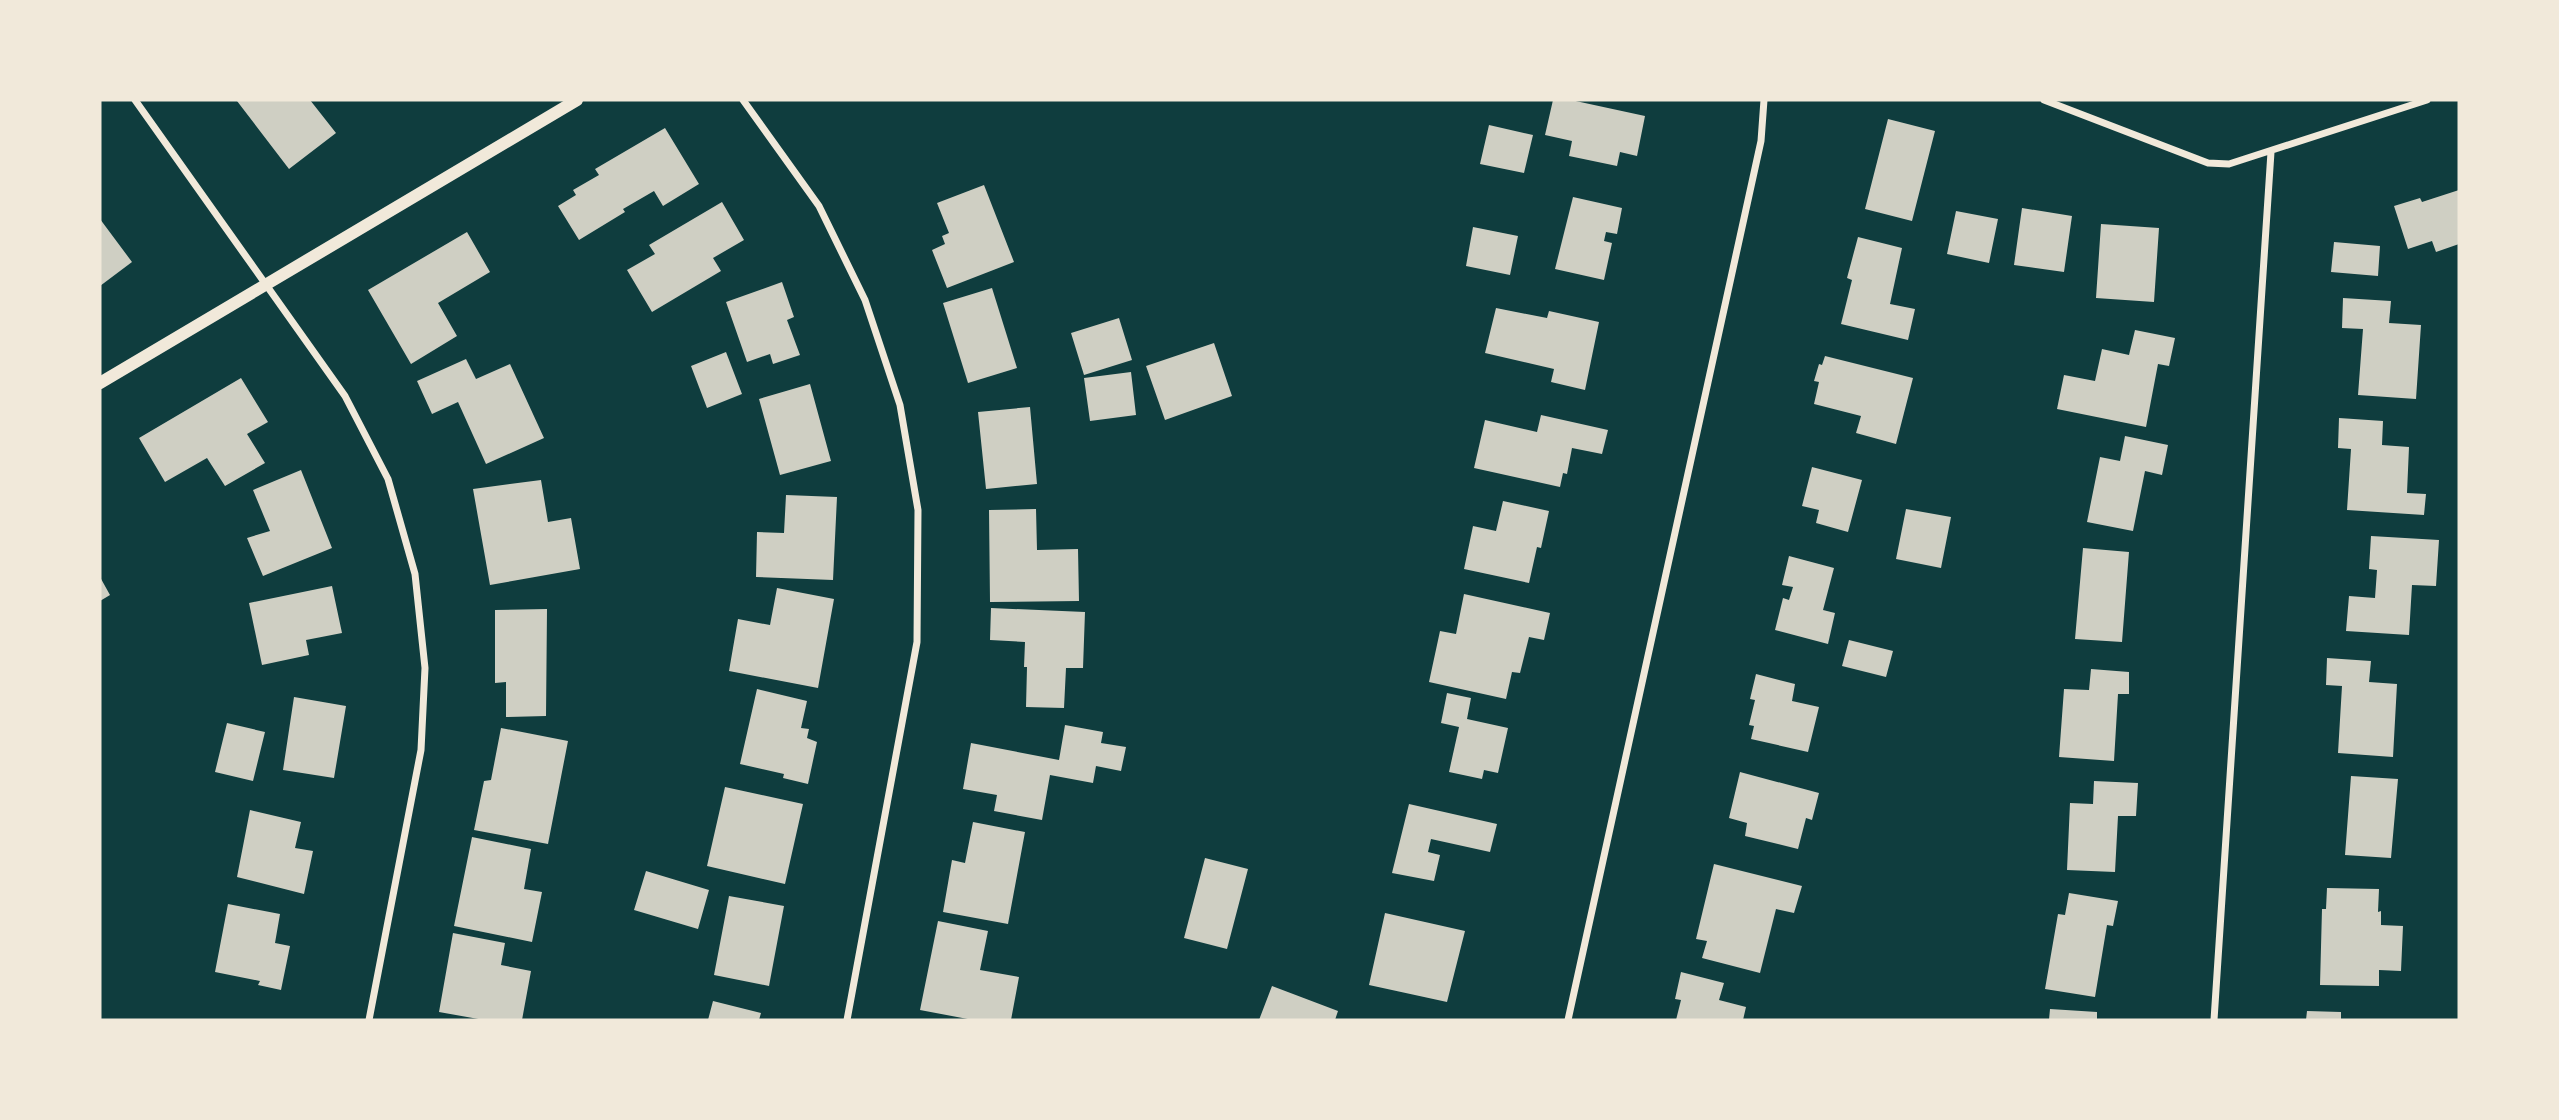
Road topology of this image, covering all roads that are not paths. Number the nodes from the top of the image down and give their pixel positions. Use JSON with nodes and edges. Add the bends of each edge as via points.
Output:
{"nodes":[{"id":1,"x":135,"y":100,"type":"edge"},
{"id":2,"x":577,"y":100,"type":"edge"},
{"id":3,"x":743,"y":100,"type":"edge"},
{"id":4,"x":1764,"y":100,"type":"edge"},
{"id":5,"x":2044,"y":100,"type":"edge"},
{"id":6,"x":2427,"y":100,"type":"edge"},
{"id":7,"x":2271,"y":152,"type":"junction"},
{"id":8,"x":267,"y":284,"type":"junction"},
{"id":9,"x":100,"y":383,"type":"edge"},
{"id":10,"x":369,"y":1020,"type":"edge"},
{"id":11,"x":847,"y":1020,"type":"edge"},
{"id":12,"x":1568,"y":1020,"type":"edge"},
{"id":13,"x":2214,"y":1020,"type":"edge"}],
"edges":[{"from":1,"to":8,"type":"street"},
{"from":2,"to":8,"type":"street"},
{"from":3,"to":11,"type":"street","via":[[818,206],[865,300],[900,405],[918,510],[917,642]]},
{"from":4,"to":12,"type":"street","via":[[1761,141]]},
{"from":5,"to":7,"type":"street","via":[[2208,163],[2229,164]]},
{"from":6,"to":7,"type":"street"},
{"from":7,"to":13,"type":"street"},
{"from":8,"to":9,"type":"street"},
{"from":8,"to":10,"type":"street","via":[[345,396],[388,479],[415,573],[425,667],[421,750]]}]}
